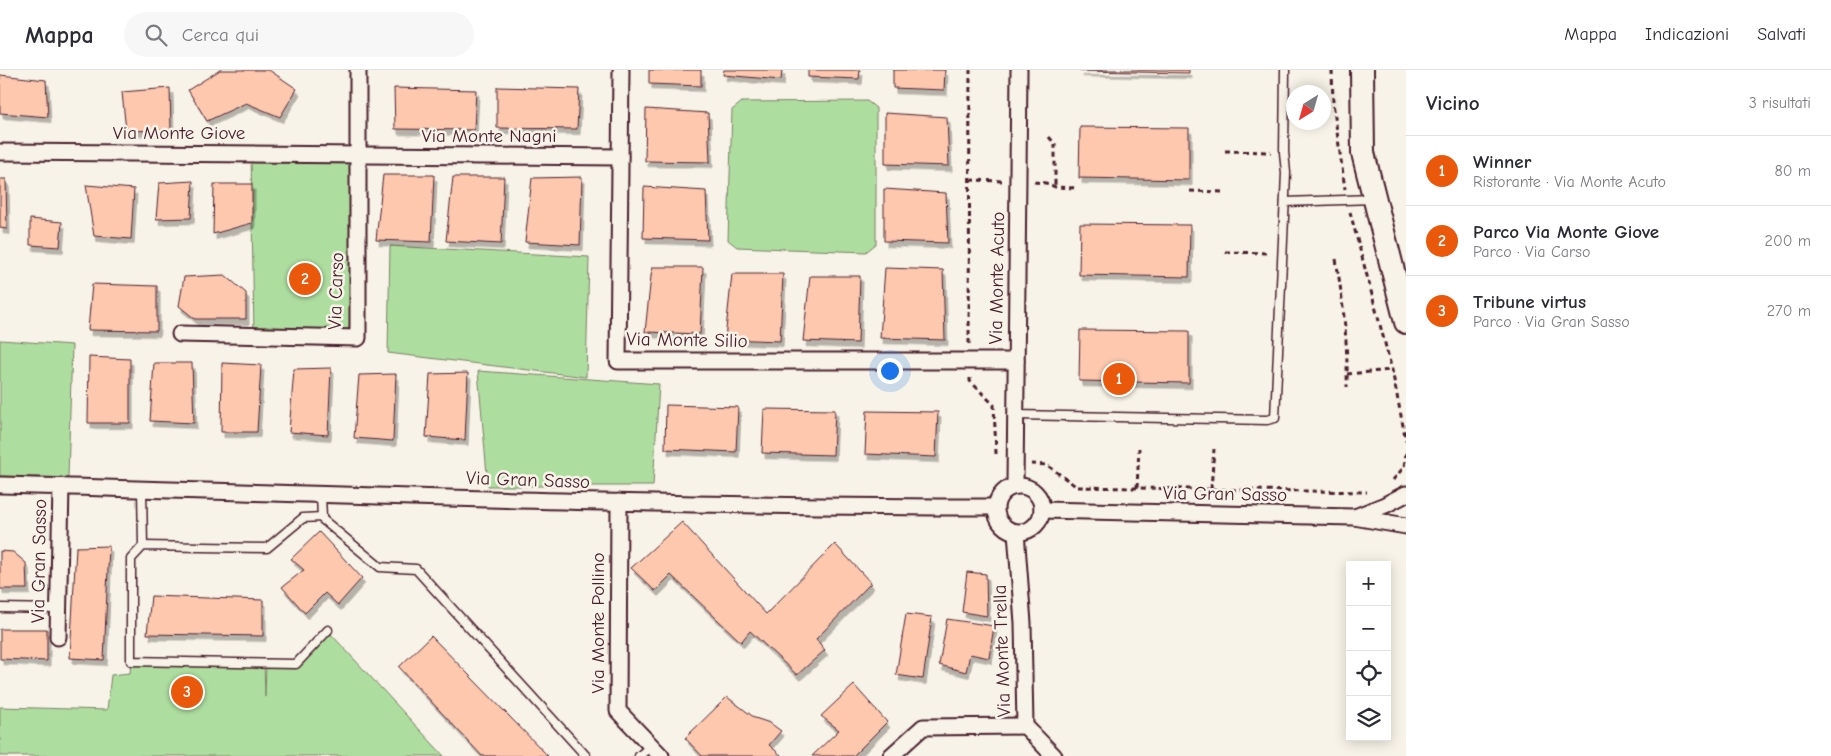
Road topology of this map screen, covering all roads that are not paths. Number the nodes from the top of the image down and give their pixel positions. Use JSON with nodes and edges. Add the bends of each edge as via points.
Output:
{"nodes":[{"id":1,"x":358,"y":70,"type":"edge"},
{"id":2,"x":620,"y":70,"type":"edge"},
{"id":3,"x":1019,"y":70,"type":"edge"},
{"id":4,"x":1285,"y":70,"type":"edge"},
{"id":5,"x":1362,"y":70,"type":"edge"},
{"id":6,"x":0,"y":152,"type":"edge"},
{"id":7,"x":358,"y":155,"type":"junction"},
{"id":8,"x":620,"y":156,"type":"junction"},
{"id":9,"x":1374,"y":199,"type":"junction"},
{"id":10,"x":1285,"y":202,"type":"junction"},
{"id":11,"x":1406,"y":322,"type":"edge"},
{"id":12,"x":180,"y":334,"type":"dead end"},
{"id":13,"x":1016,"y":361,"type":"junction"},
{"id":14,"x":1016,"y":415,"type":"junction"},
{"id":15,"x":0,"y":485,"type":"edge"},
{"id":16,"x":60,"y":486,"type":"junction"},
{"id":17,"x":1015,"y":486,"type":"junction"},
{"id":18,"x":142,"y":489,"type":"junction"},
{"id":19,"x":322,"y":494,"type":"junction"},
{"id":20,"x":1406,"y":494,"type":"edge"},
{"id":21,"x":619,"y":502,"type":"junction"},
{"id":22,"x":995,"y":507,"type":"junction"},
{"id":23,"x":1042,"y":510,"type":"junction"},
{"id":24,"x":322,"y":516,"type":"junction"},
{"id":25,"x":1354,"y":517,"type":"junction"},
{"id":26,"x":1406,"y":526,"type":"edge"},
{"id":27,"x":1016,"y":532,"type":"junction"},
{"id":28,"x":143,"y":546,"type":"junction"},
{"id":29,"x":0,"y":608,"type":"edge"},
{"id":30,"x":58,"y":608,"type":"junction"},
{"id":31,"x":328,"y":630,"type":"dead end"},
{"id":32,"x":58,"y":637,"type":"dead end"},
{"id":33,"x":1025,"y":726,"type":"junction"},
{"id":34,"x":656,"y":751,"type":"edge"},
{"id":35,"x":586,"y":756,"type":"edge"},
{"id":36,"x":639,"y":756,"type":"edge"},
{"id":37,"x":891,"y":756,"type":"edge"},
{"id":38,"x":1054,"y":756,"type":"edge"}],
"edges":[{"from":1,"to":7,"type":"street","name":"Via Carso"},
{"from":2,"to":8,"type":"street","name":"Via Monte Silio"},
{"from":3,"to":13,"type":"street","name":"Via Monte Acuto"},
{"from":4,"to":10,"type":"lane"},
{"from":5,"to":9,"type":"main road","via":[[1363,154]]},
{"from":6,"to":7,"type":"street","name":"Via Monte Giove"},
{"from":7,"to":8,"type":"street","name":"Via Monte Nagni"},
{"from":7,"to":12,"type":"street","name":"Via Carso","via":[[358,338]]},
{"from":8,"to":13,"type":"street","name":"Via Monte Silio","via":[[618,361]]},
{"from":9,"to":10,"type":"lane"},
{"from":9,"to":11,"type":"main road"},
{"from":10,"to":14,"type":"lane","via":[[1275,418]]},
{"from":13,"to":14,"type":"street","name":"Via Monte Acuto"},
{"from":14,"to":17,"type":"street","name":"Via Monte Acuto"},
{"from":15,"to":16,"type":"street","name":"Via Gran Sasso"},
{"from":16,"to":18,"type":"street","name":"Via Gran Sasso"},
{"from":16,"to":30,"type":"street","name":"Via Gran Sasso"},
{"from":17,"to":22,"type":"street","via":[[1001,493]]},
{"from":17,"to":23,"type":"street","via":[[1034,492],[1042,503]]},
{"from":18,"to":19,"type":"street","name":"Via Gran Sasso"},
{"from":18,"to":28,"type":"lane"},
{"from":19,"to":21,"type":"street","name":"Via Gran Sasso"},
{"from":19,"to":24,"type":"lane"},
{"from":20,"to":25,"type":"street"},
{"from":21,"to":22,"type":"street","name":"Via Gran Sasso"},
{"from":21,"to":34,"type":"street","name":"Via Monte Pollino","via":[[618,711]]},
{"from":22,"to":27,"type":"street","via":[[1003,527]]},
{"from":23,"to":25,"type":"street","name":"Via Gran Sasso"},
{"from":23,"to":27,"type":"street","via":[[1041,517],[1031,529]]},
{"from":24,"to":28,"type":"lane","via":[[303,518],[267,548]]},
{"from":24,"to":35,"type":"lane","via":[[380,567],[416,568]]},
{"from":25,"to":26,"type":"street","name":"Via Gran Sasso"},
{"from":27,"to":33,"type":"street","name":"Via Monte Trella","via":[[1023,623]]},
{"from":28,"to":31,"type":"lane","via":[[131,559],[131,661],[296,664]]},
{"from":29,"to":30,"type":"lane"},
{"from":30,"to":32,"type":"street","name":"Via Gran Sasso"},
{"from":33,"to":37,"type":"street","via":[[923,727]]},
{"from":33,"to":38,"type":"street","name":"Via Monte Trella"},
{"from":34,"to":36,"type":"lane"}]}
